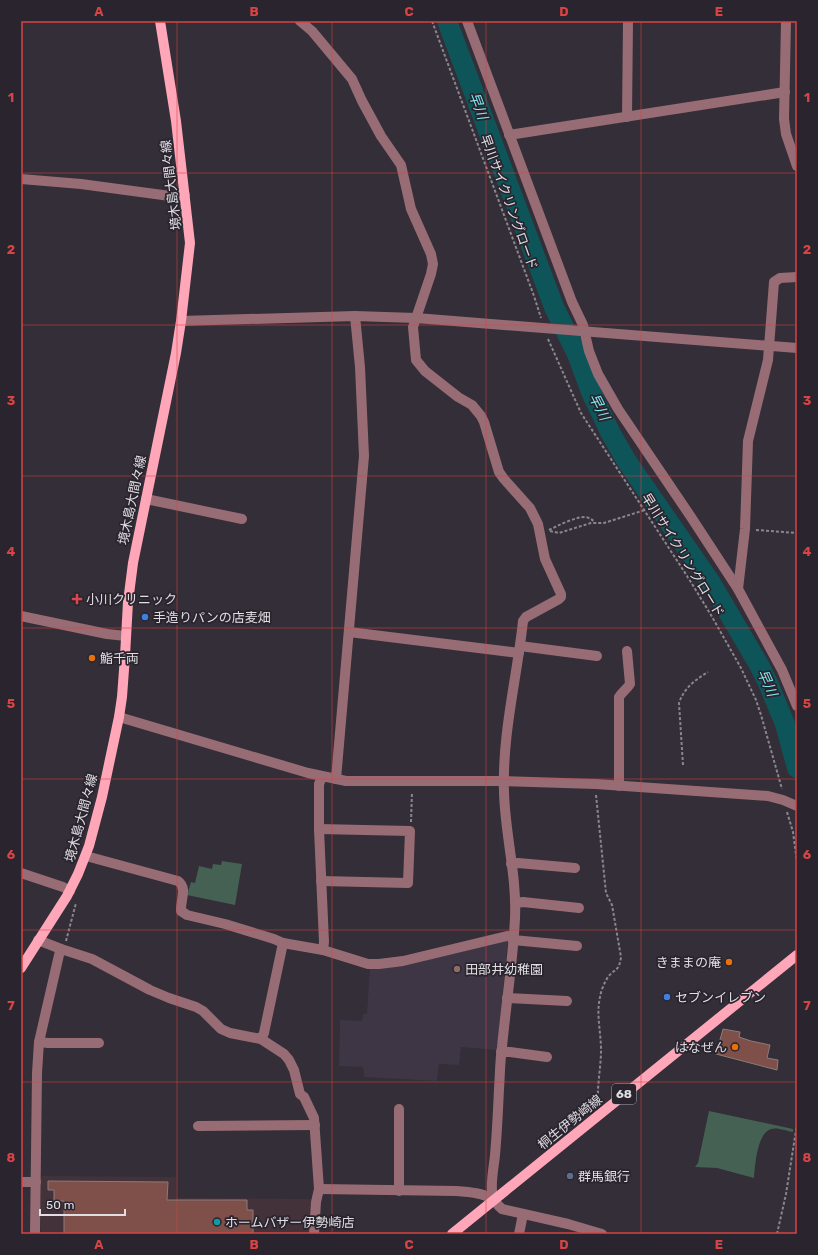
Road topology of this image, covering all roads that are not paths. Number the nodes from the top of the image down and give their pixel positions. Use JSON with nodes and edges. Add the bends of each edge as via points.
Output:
{"nodes":[{"id":1,"x":160,"y":21,"type":"edge"},
{"id":2,"x":300,"y":21,"type":"edge"},
{"id":3,"x":467,"y":21,"type":"edge"},
{"id":4,"x":628,"y":21,"type":"edge"},
{"id":5,"x":786,"y":21,"type":"edge"},
{"id":6,"x":785,"y":92,"type":"junction"},
{"id":7,"x":626,"y":116,"type":"junction"},
{"id":8,"x":509,"y":135,"type":"junction"},
{"id":9,"x":797,"y":166,"type":"edge"},
{"id":10,"x":21,"y":179,"type":"edge"},
{"id":11,"x":185,"y":195,"type":"junction"},
{"id":12,"x":797,"y":277,"type":"edge"},
{"id":13,"x":355,"y":316,"type":"junction"},
{"id":14,"x":416,"y":318,"type":"junction"},
{"id":15,"x":181,"y":320,"type":"junction"},
{"id":16,"x":582,"y":331,"type":"junction"},
{"id":17,"x":769,"y":345,"type":"junction"},
{"id":18,"x":797,"y":348,"type":"edge"},
{"id":19,"x":146,"y":499,"type":"junction"},
{"id":20,"x":242,"y":519,"type":"dead end"},
{"id":21,"x":738,"y":590,"type":"junction"},
{"id":22,"x":21,"y":616,"type":"edge"},
{"id":23,"x":349,"y":632,"type":"junction"},
{"id":24,"x":126,"y":636,"type":"junction"},
{"id":25,"x":520,"y":650,"type":"junction"},
{"id":26,"x":627,"y":651,"type":"dead end"},
{"id":27,"x":597,"y":656,"type":"dead end"},
{"id":28,"x":797,"y":706,"type":"edge"},
{"id":29,"x":119,"y":717,"type":"junction"},
{"id":30,"x":322,"y":776,"type":"junction"},
{"id":31,"x":336,"y":779,"type":"junction"},
{"id":32,"x":504,"y":781,"type":"junction"},
{"id":33,"x":619,"y":786,"type":"junction"},
{"id":34,"x":788,"y":802,"type":"edge"},
{"id":35,"x":319,"y":829,"type":"junction"},
{"id":36,"x":86,"y":856,"type":"junction"},
{"id":37,"x":511,"y":864,"type":"junction"},
{"id":38,"x":575,"y":868,"type":"dead end"},
{"id":39,"x":21,"y":873,"type":"edge"},
{"id":40,"x":321,"y":881,"type":"junction"},
{"id":41,"x":70,"y":890,"type":"junction"},
{"id":42,"x":516,"y":903,"type":"junction"},
{"id":43,"x":579,"y":908,"type":"dead end"},
{"id":44,"x":513,"y":938,"type":"junction"},
{"id":45,"x":38,"y":940,"type":"junction"},
{"id":46,"x":284,"y":943,"type":"junction"},
{"id":47,"x":577,"y":946,"type":"dead end"},
{"id":48,"x":64,"y":948,"type":"junction"},
{"id":49,"x":323,"y":950,"type":"junction"},
{"id":50,"x":797,"y":955,"type":"edge"},
{"id":51,"x":21,"y":968,"type":"edge"},
{"id":52,"x":507,"y":998,"type":"junction"},
{"id":53,"x":567,"y":1002,"type":"dead end"},
{"id":54,"x":261,"y":1039,"type":"junction"},
{"id":55,"x":39,"y":1042,"type":"junction"},
{"id":56,"x":100,"y":1043,"type":"dead end"},
{"id":57,"x":501,"y":1052,"type":"junction"},
{"id":58,"x":547,"y":1057,"type":"dead end"},
{"id":59,"x":399,"y":1109,"type":"dead end"},
{"id":60,"x":315,"y":1125,"type":"junction"},
{"id":61,"x":198,"y":1126,"type":"dead end"},
{"id":62,"x":21,"y":1182,"type":"edge"},
{"id":63,"x":36,"y":1182,"type":"junction"},
{"id":64,"x":319,"y":1189,"type":"junction"},
{"id":65,"x":399,"y":1191,"type":"junction"},
{"id":66,"x":495,"y":1200,"type":"junction"},
{"id":67,"x":523,"y":1214,"type":"junction"},
{"id":68,"x":35,"y":1234,"type":"edge"},
{"id":69,"x":314,"y":1234,"type":"edge"},
{"id":70,"x":452,"y":1234,"type":"edge"},
{"id":71,"x":518,"y":1234,"type":"edge"},
{"id":72,"x":602,"y":1234,"type":"edge"}],
"edges":[{"from":1,"to":11,"type":"main road","name":"境木島大間々線"},
{"from":2,"to":14,"type":"street","via":[[312,31],[352,79],[381,136],[401,165],[411,209],[433,264]]},
{"from":3,"to":8,"type":"street"},
{"from":4,"to":7,"type":"street"},
{"from":5,"to":6,"type":"street"},
{"from":6,"to":7,"type":"street"},
{"from":6,"to":9,"type":"street","via":[[786,134]]},
{"from":7,"to":8,"type":"street"},
{"from":8,"to":16,"type":"street","via":[[572,302],[583,324]]},
{"from":10,"to":11,"type":"street","via":[[170,196]]},
{"from":11,"to":15,"type":"main road","name":"境木島大間々線","via":[[190,243]]},
{"from":12,"to":17,"type":"street","via":[[780,278],[774,282]]},
{"from":13,"to":14,"type":"street"},
{"from":13,"to":15,"type":"street"},
{"from":13,"to":23,"type":"street","via":[[364,456]]},
{"from":14,"to":16,"type":"street"},
{"from":14,"to":25,"type":"street","via":[[413,327],[416,360],[425,371],[472,405],[481,416],[499,472],[530,508],[538,524],[542,553],[561,594],[559,599],[524,618]]},
{"from":15,"to":19,"type":"main road","name":"境木島大間々線"},
{"from":16,"to":17,"type":"street"},
{"from":16,"to":21,"type":"street","via":[[598,374],[618,409]]},
{"from":17,"to":18,"type":"street"},
{"from":17,"to":21,"type":"street","via":[[768,360],[748,441]]},
{"from":19,"to":20,"type":"street"},
{"from":19,"to":24,"type":"main road","name":"境木島大間々線","via":[[133,562]]},
{"from":21,"to":28,"type":"street","via":[[782,670]]},
{"from":22,"to":24,"type":"street"},
{"from":23,"to":25,"type":"street"},
{"from":23,"to":31,"type":"street"},
{"from":24,"to":29,"type":"main road","name":"境木島大間々線"},
{"from":25,"to":27,"type":"street"},
{"from":25,"to":32,"type":"street","via":[[510,710]]},
{"from":26,"to":33,"type":"street","via":[[630,684],[620,697]]},
{"from":29,"to":30,"type":"street"},
{"from":29,"to":36,"type":"main road","name":"境木島大間々線"},
{"from":30,"to":31,"type":"street"},
{"from":30,"to":35,"type":"street","via":[[319,784]]},
{"from":31,"to":32,"type":"street"},
{"from":32,"to":33,"type":"street"},
{"from":32,"to":37,"type":"street"},
{"from":33,"to":34,"type":"street","via":[[768,796]]},
{"from":35,"to":40,"type":"street"},
{"from":35,"to":40,"type":"street","via":[[410,831],[408,883]]},
{"from":36,"to":41,"type":"main road","name":"境木島大間々線"},
{"from":36,"to":46,"type":"street","via":[[178,881],[183,887],[181,911],[184,914]]},
{"from":37,"to":38,"type":"street"},
{"from":37,"to":42,"type":"street"},
{"from":39,"to":41,"type":"street"},
{"from":40,"to":49,"type":"street"},
{"from":41,"to":45,"type":"main road","name":"境木島大間々線"},
{"from":42,"to":43,"type":"street"},
{"from":42,"to":44,"type":"street"},
{"from":44,"to":47,"type":"street"},
{"from":44,"to":49,"type":"street","via":[[507,936],[403,961],[379,964],[368,964]]},
{"from":44,"to":52,"type":"street"},
{"from":45,"to":48,"type":"street"},
{"from":45,"to":51,"type":"main road","name":"境木島大間々線"},
{"from":46,"to":49,"type":"street"},
{"from":46,"to":54,"type":"street"},
{"from":48,"to":54,"type":"street","via":[[92,959],[150,990],[196,1007],[225,1031]]},
{"from":48,"to":55,"type":"street","via":[[59,955]]},
{"from":50,"to":66,"type":"main road","name":"桐生伊勢崎線","number":"68"},
{"from":52,"to":53,"type":"street"},
{"from":52,"to":57,"type":"street"},
{"from":54,"to":60,"type":"street","via":[[280,1051],[292,1064],[300,1094],[304,1097]]},
{"from":55,"to":56,"type":"street"},
{"from":55,"to":63,"type":"street"},
{"from":57,"to":58,"type":"street"},
{"from":57,"to":66,"type":"street","via":[[492,1188]]},
{"from":59,"to":65,"type":"street"},
{"from":60,"to":61,"type":"street"},
{"from":60,"to":64,"type":"street"},
{"from":62,"to":63,"type":"street"},
{"from":63,"to":68,"type":"street"},
{"from":64,"to":65,"type":"street"},
{"from":64,"to":69,"type":"street"},
{"from":65,"to":66,"type":"street","via":[[462,1192],[488,1196]]},
{"from":66,"to":67,"type":"street","via":[[502,1209]]},
{"from":66,"to":70,"type":"main road","name":"桐生伊勢崎線","number":"68"},
{"from":67,"to":71,"type":"street"},
{"from":67,"to":72,"type":"street"}]}
